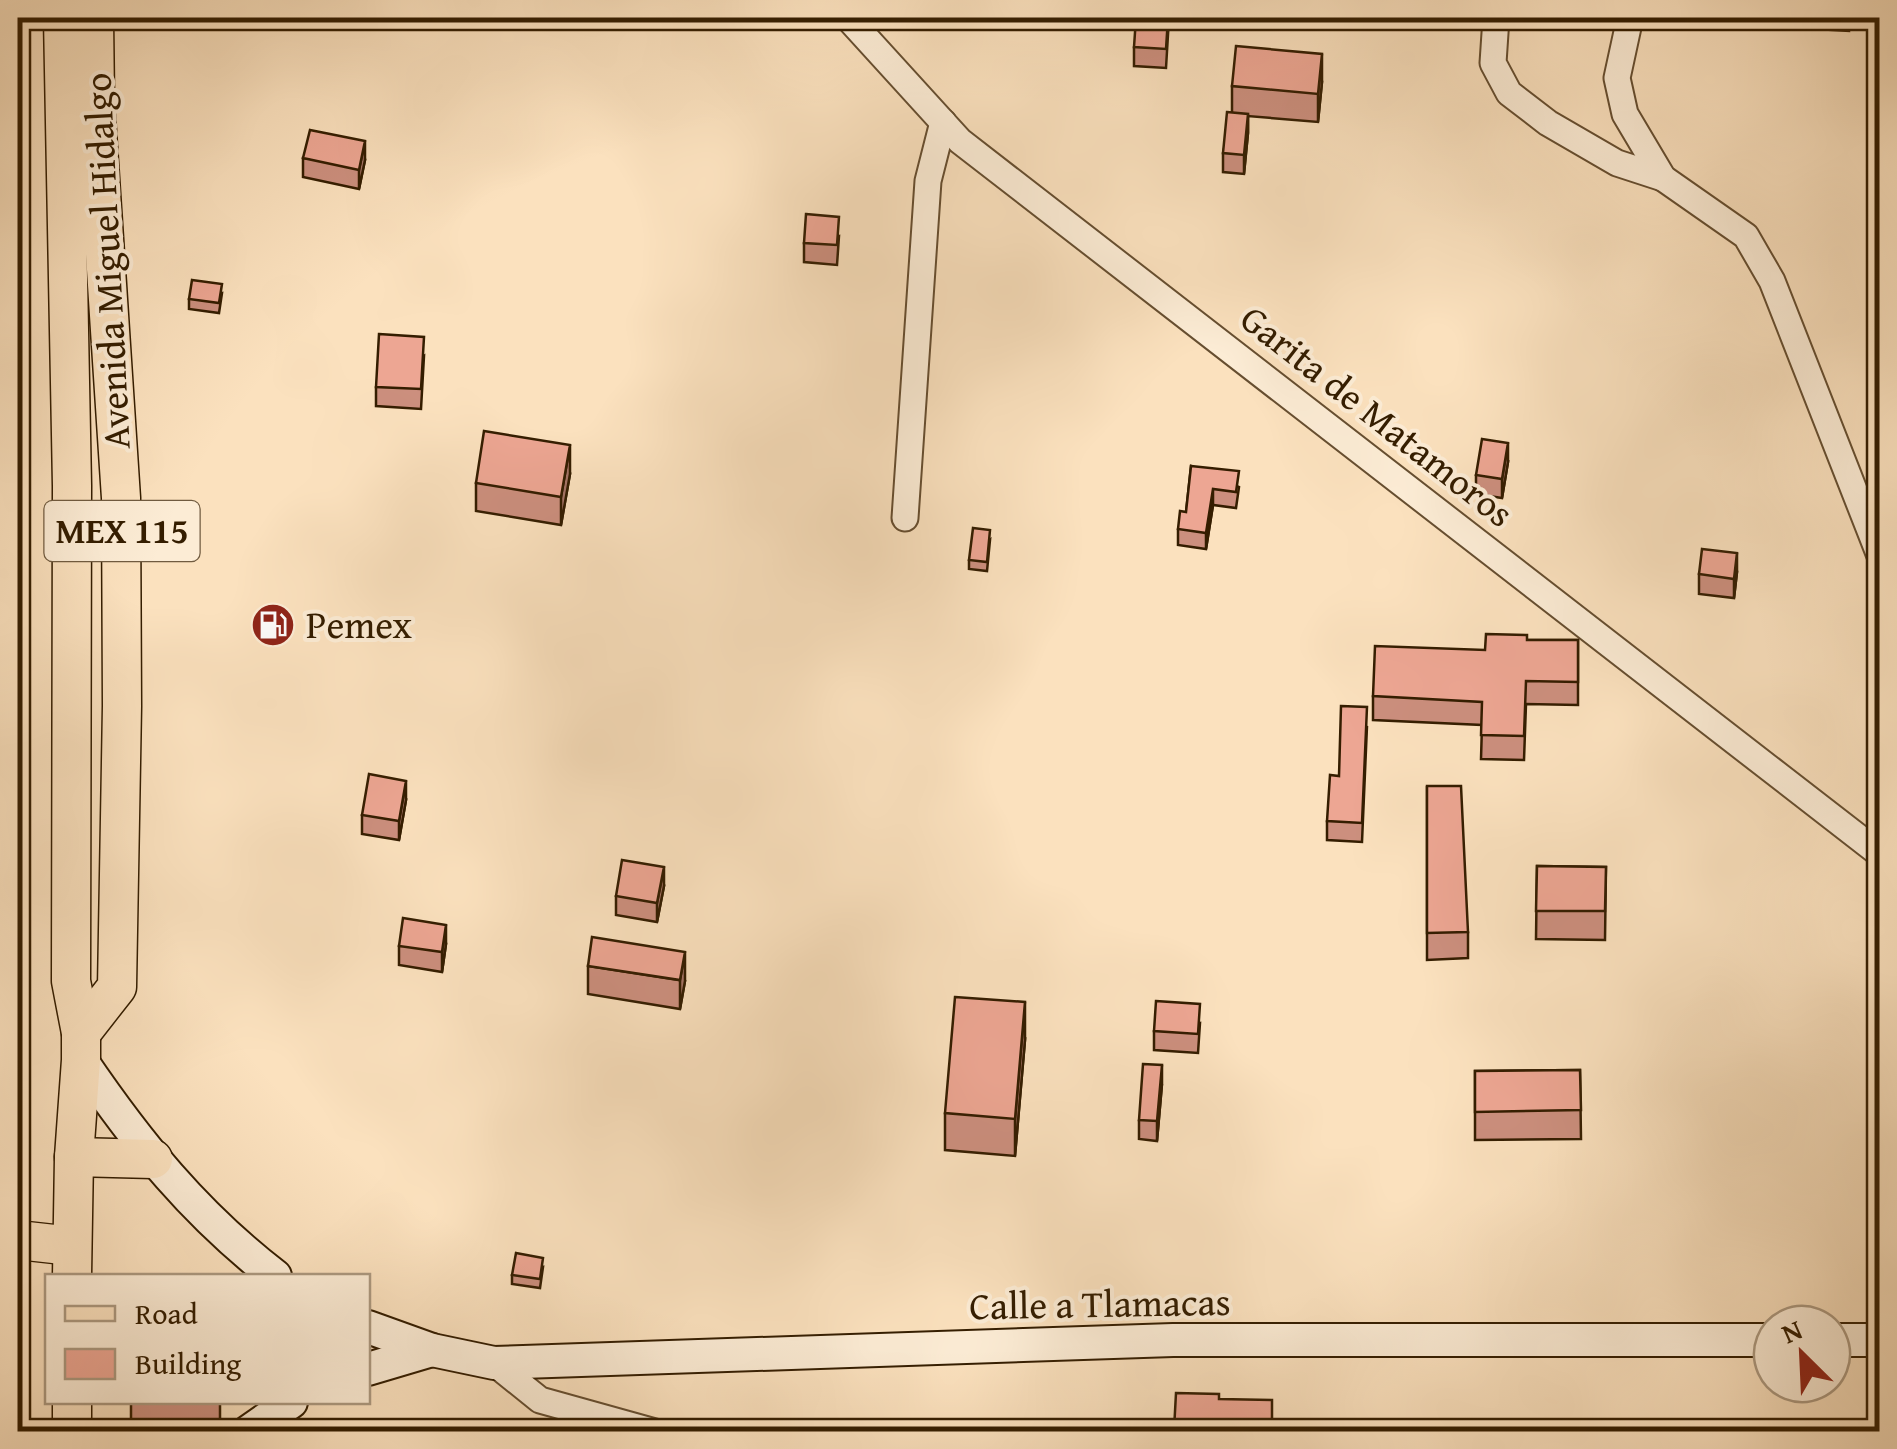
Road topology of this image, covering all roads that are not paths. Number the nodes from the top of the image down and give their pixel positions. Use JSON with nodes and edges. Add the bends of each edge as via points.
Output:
{"nodes":[{"id":1,"x":63,"y":18,"type":"edge"},
{"id":2,"x":94,"y":18,"type":"edge"},
{"id":3,"x":848,"y":18,"type":"edge"},
{"id":4,"x":1496,"y":18,"type":"edge"},
{"id":5,"x":1630,"y":18,"type":"edge"},
{"id":6,"x":80,"y":101,"type":"junction"},
{"id":7,"x":943,"y":122,"type":"junction"},
{"id":8,"x":1656,"y":167,"type":"junction"},
{"id":9,"x":905,"y":518,"type":"dead end"},
{"id":10,"x":1880,"y":556,"type":"edge"},
{"id":11,"x":1880,"y":854,"type":"edge"},
{"id":12,"x":81,"y":1047,"type":"junction"},
{"id":13,"x":74,"y":1157,"type":"junction"},
{"id":14,"x":153,"y":1159,"type":"junction"},
{"id":15,"x":18,"y":1240,"type":"edge"},
{"id":16,"x":72,"y":1261,"type":"edge"},
{"id":17,"x":272,"y":1274,"type":"edge"},
{"id":18,"x":370,"y":1328,"type":"edge"},
{"id":19,"x":1752,"y":1340,"type":"edge"},
{"id":20,"x":1852,"y":1340,"type":"edge"},
{"id":21,"x":1880,"y":1340,"type":"edge"},
{"id":22,"x":432,"y":1350,"type":"junction"},
{"id":23,"x":494,"y":1363,"type":"junction"},
{"id":24,"x":370,"y":1367,"type":"edge"},
{"id":25,"x":72,"y":1404,"type":"edge"},
{"id":26,"x":287,"y":1404,"type":"edge"},
{"id":27,"x":72,"y":1432,"type":"edge"},
{"id":28,"x":248,"y":1432,"type":"edge"},
{"id":29,"x":654,"y":1432,"type":"edge"}],
"edges":[{"from":1,"to":6,"type":"main road","name":"Avenida Miguel Hidalgo","number":"MEX 115"},
{"from":2,"to":6,"type":"main road","name":"Avenida Miguel Hidalgo","number":"MEX 115"},
{"from":3,"to":7,"type":"street","name":"Garita de Matamoros"},
{"from":4,"to":8,"type":"street","via":[[1492,63],[1509,93],[1616,163]]},
{"from":5,"to":8,"type":"street","via":[[1617,78],[1625,114]]},
{"from":6,"to":12,"type":"main road","name":"Avenida Miguel Hidalgo","number":"MEX 115","via":[[121,498],[122,706],[117,987]]},
{"from":7,"to":9,"type":"street","via":[[928,181]]},
{"from":7,"to":11,"type":"street","name":"Garita de Matamoros"},
{"from":8,"to":10,"type":"street","via":[[1746,236],[1772,282]]},
{"from":12,"to":13,"type":"main road"},
{"from":12,"to":14,"type":"main road"},
{"from":13,"to":14,"type":"main road"},
{"from":13,"to":16,"type":"main road"},
{"from":14,"to":17,"type":"main road","via":[[232,1244]]},
{"from":15,"to":16,"type":"main road"},
{"from":18,"to":22,"type":"main road","name":"Calle a Tlamacas"},
{"from":19,"to":23,"type":"main road","name":"Calle a Tlamacas","via":[[1173,1340]]},
{"from":20,"to":21,"type":"main road"},
{"from":22,"to":23,"type":"main road","name":"Calle a Tlamacas"},
{"from":22,"to":24,"type":"main road"},
{"from":23,"to":29,"type":"street","via":[[540,1400]]},
{"from":25,"to":27,"type":"main road"},
{"from":26,"to":28,"type":"main road"}]}
